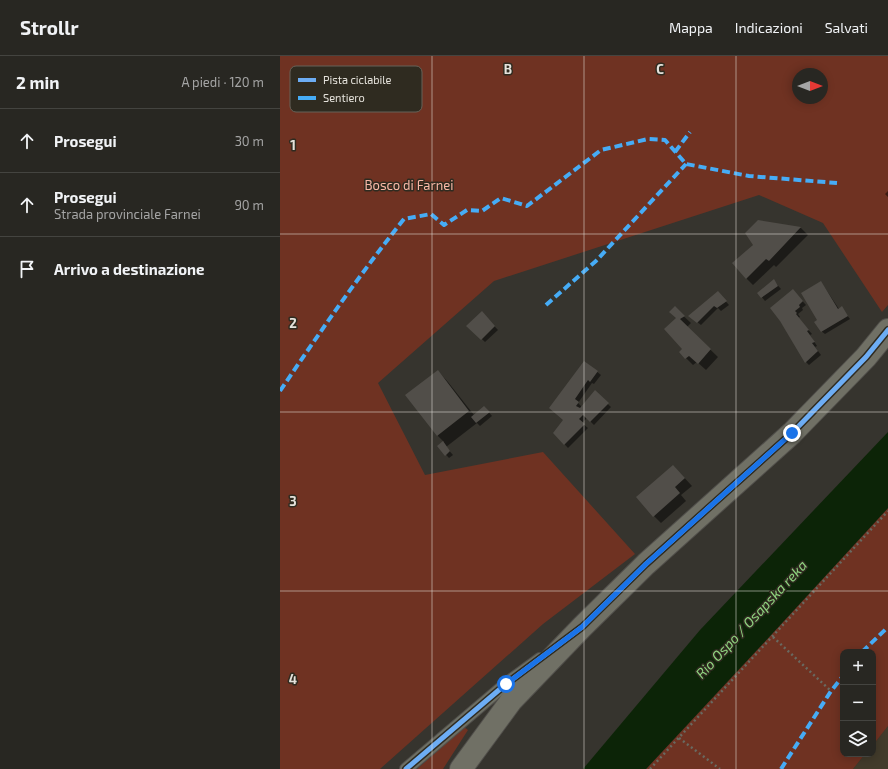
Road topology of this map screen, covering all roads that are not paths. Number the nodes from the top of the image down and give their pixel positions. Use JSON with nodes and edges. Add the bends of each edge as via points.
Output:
{"nodes":[{"id":1,"x":888,"y":330,"type":"edge"},
{"id":2,"x":582,"y":627,"type":"junction"},
{"id":3,"x":406,"y":769,"type":"edge"},
{"id":4,"x":460,"y":769,"type":"edge"}],
"edges":[{"from":1,"to":2,"type":"main road","via":[[792,433],[646,564]]},
{"from":2,"to":3,"type":"lane","via":[[506,684]]},
{"from":2,"to":4,"type":"main road","via":[[511,701]]}]}
